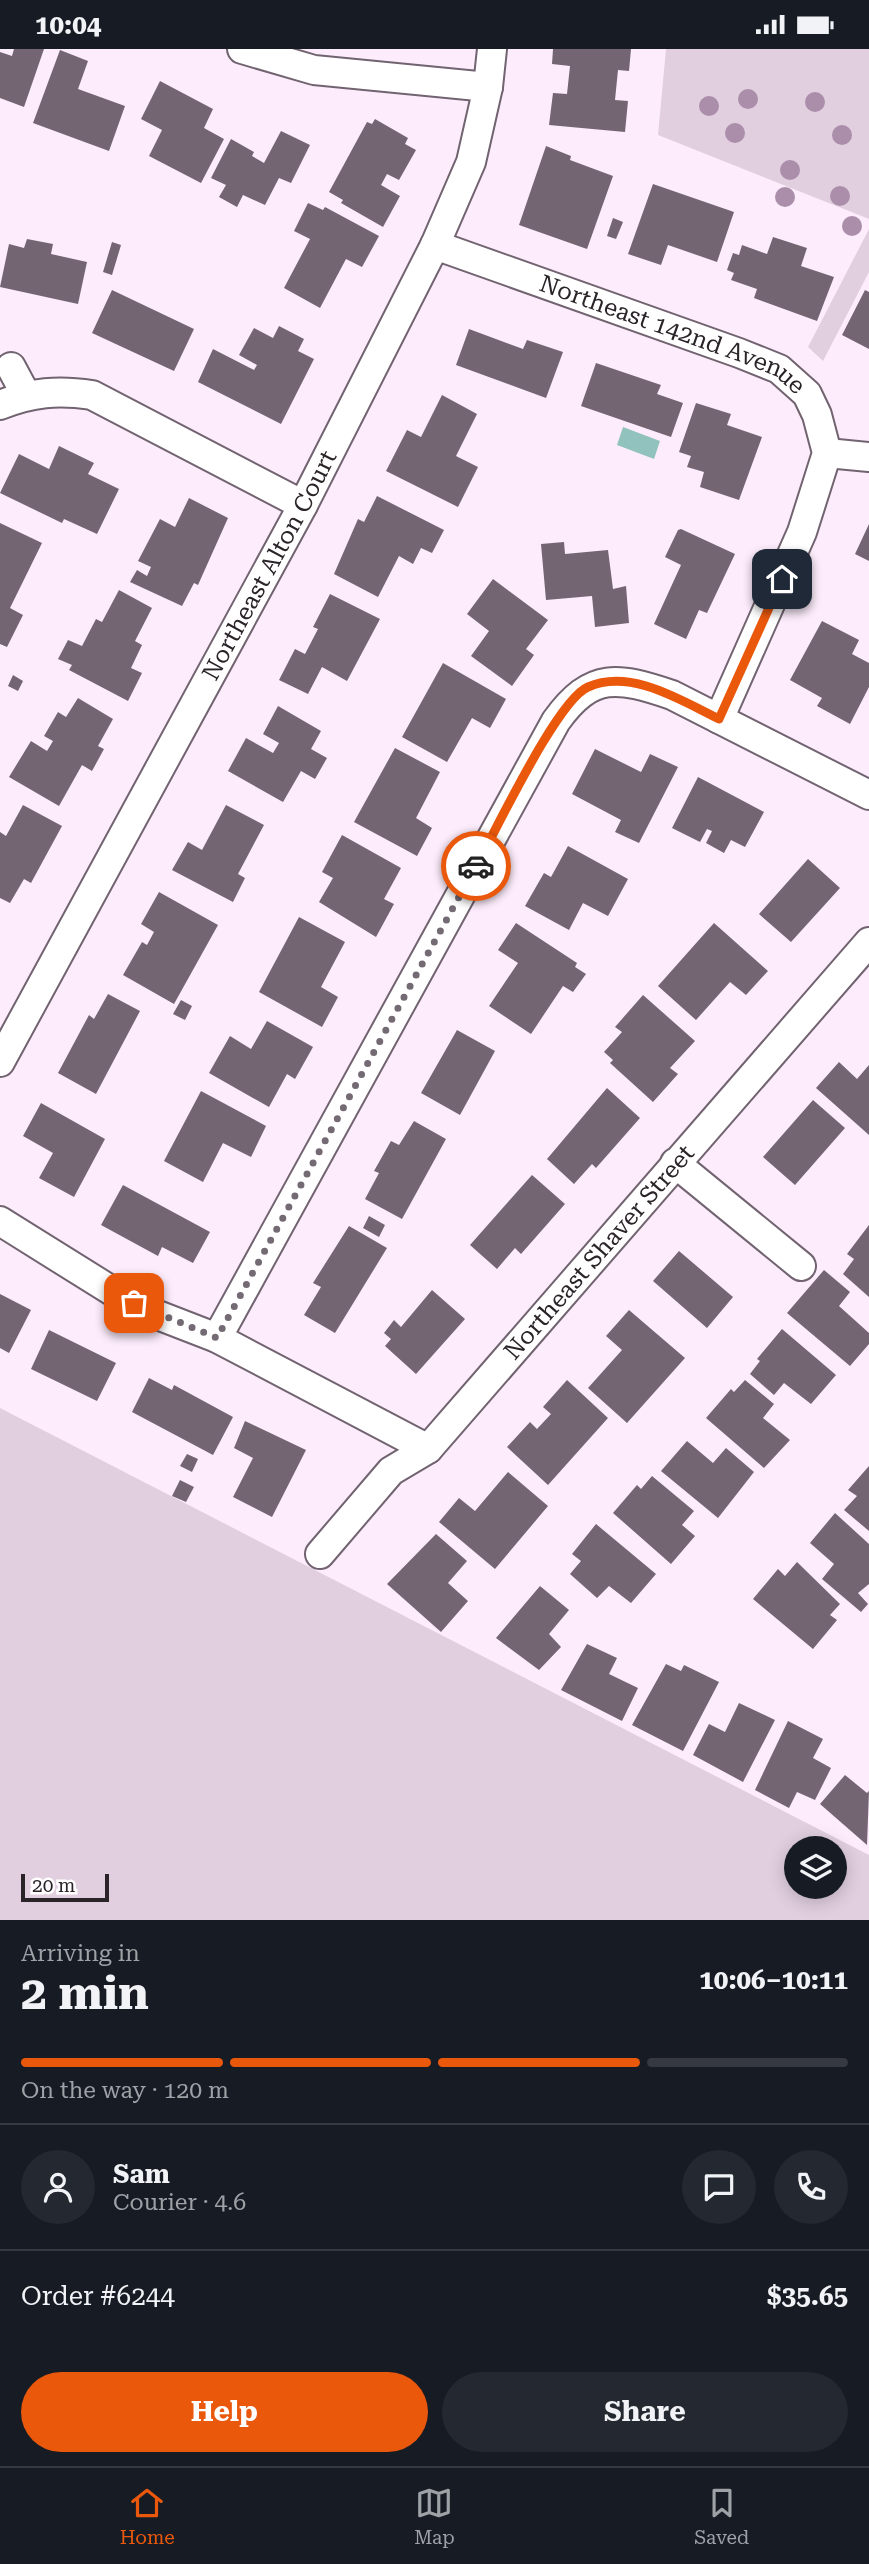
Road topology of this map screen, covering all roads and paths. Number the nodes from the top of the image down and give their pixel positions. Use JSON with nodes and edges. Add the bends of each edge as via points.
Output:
{"nodes":[{"id":1,"x":242,"y":49,"type":"edge"},
{"id":2,"x":492,"y":49,"type":"edge"},
{"id":3,"x":488,"y":87,"type":"junction"},
{"id":4,"x":435,"y":245,"type":"junction"},
{"id":5,"x":11,"y":367,"type":"dead end"},
{"id":6,"x":13,"y":400,"type":"edge"},
{"id":7,"x":827,"y":453,"type":"junction"},
{"id":8,"x":869,"y":457,"type":"edge"},
{"id":9,"x":303,"y":505,"type":"junction"},
{"id":10,"x":719,"y":719,"type":"junction"},
{"id":11,"x":869,"y":795,"type":"edge"},
{"id":12,"x":869,"y":942,"type":"edge"},
{"id":13,"x":0,"y":1062,"type":"edge"},
{"id":14,"x":675,"y":1163,"type":"junction"},
{"id":15,"x":0,"y":1221,"type":"edge"},
{"id":16,"x":801,"y":1266,"type":"dead end"},
{"id":17,"x":217,"y":1338,"type":"junction"},
{"id":18,"x":428,"y":1449,"type":"junction"},
{"id":19,"x":320,"y":1554,"type":"dead end"}],
"edges":[{"from":1,"to":3,"type":"street","via":[[314,70]]},
{"from":2,"to":3,"type":"street","name":"Northeast Alton Court"},
{"from":3,"to":4,"type":"street","name":"Northeast Alton Court","via":[[471,162]]},
{"from":4,"to":7,"type":"street","name":"Northeast 142nd Avenue","via":[[779,369],[807,394]]},
{"from":4,"to":9,"type":"street","name":"Northeast Alton Court"},
{"from":5,"to":6,"type":"street"},
{"from":6,"to":9,"type":"street","via":[[59,390],[92,395]]},
{"from":7,"to":8,"type":"street"},
{"from":7,"to":10,"type":"street","via":[[802,532]]},
{"from":9,"to":13,"type":"street","name":"Northeast Alton Court"},
{"from":10,"to":11,"type":"street"},
{"from":10,"to":17,"type":"street","via":[[638,684],[611,682],[589,686],[556,721]]},
{"from":12,"to":14,"type":"street","name":"Northeast Shaver Street"},
{"from":14,"to":16,"type":"street"},
{"from":14,"to":18,"type":"street","name":"Northeast Shaver Street"},
{"from":15,"to":17,"type":"street","via":[[112,1291]]},
{"from":17,"to":18,"type":"street"},
{"from":18,"to":19,"type":"street","name":"Northeast Shaver Street","via":[[391,1471]]}]}
